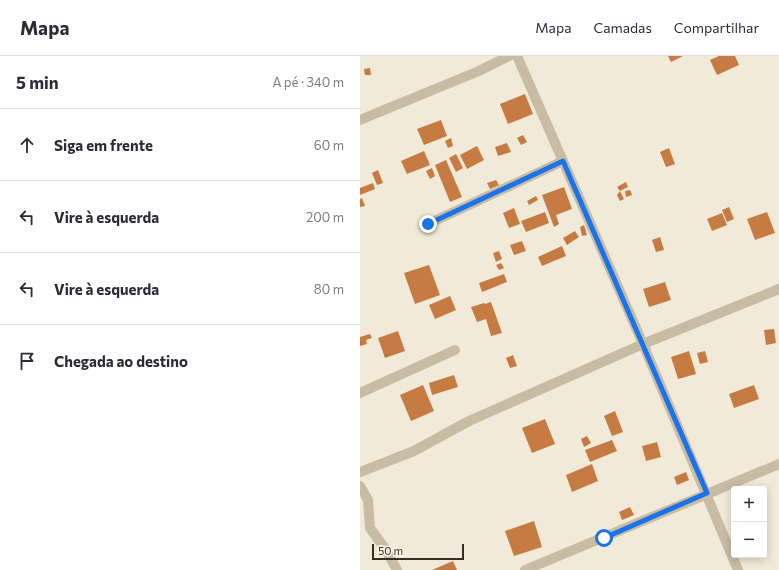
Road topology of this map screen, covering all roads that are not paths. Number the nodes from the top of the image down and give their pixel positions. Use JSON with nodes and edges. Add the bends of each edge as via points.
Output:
{"nodes":[{"id":1,"x":509,"y":56,"type":"edge"},
{"id":2,"x":517,"y":56,"type":"edge"},
{"id":3,"x":360,"y":120,"type":"edge"},
{"id":4,"x":563,"y":161,"type":"junction"},
{"id":5,"x":428,"y":224,"type":"dead end"},
{"id":6,"x":779,"y":289,"type":"edge"},
{"id":7,"x":643,"y":344,"type":"junction"},
{"id":8,"x":455,"y":350,"type":"dead end"},
{"id":9,"x":360,"y":393,"type":"edge"},
{"id":10,"x":779,"y":464,"type":"edge"},
{"id":11,"x":360,"y":472,"type":"edge"},
{"id":12,"x":360,"y":486,"type":"edge"},
{"id":13,"x":707,"y":493,"type":"junction"},
{"id":14,"x":397,"y":570,"type":"edge"},
{"id":15,"x":525,"y":570,"type":"edge"},
{"id":16,"x":738,"y":570,"type":"edge"}],
"edges":[{"from":1,"to":3,"type":"street","via":[[480,71]]},
{"from":2,"to":4,"type":"street"},
{"from":4,"to":5,"type":"street"},
{"from":4,"to":7,"type":"street"},
{"from":6,"to":7,"type":"street"},
{"from":7,"to":11,"type":"street","via":[[469,421],[414,451]]},
{"from":7,"to":13,"type":"street"},
{"from":8,"to":9,"type":"street"},
{"from":10,"to":13,"type":"street"},
{"from":12,"to":14,"type":"street","via":[[368,500],[370,528]]},
{"from":13,"to":15,"type":"street"},
{"from":13,"to":16,"type":"street"}]}
